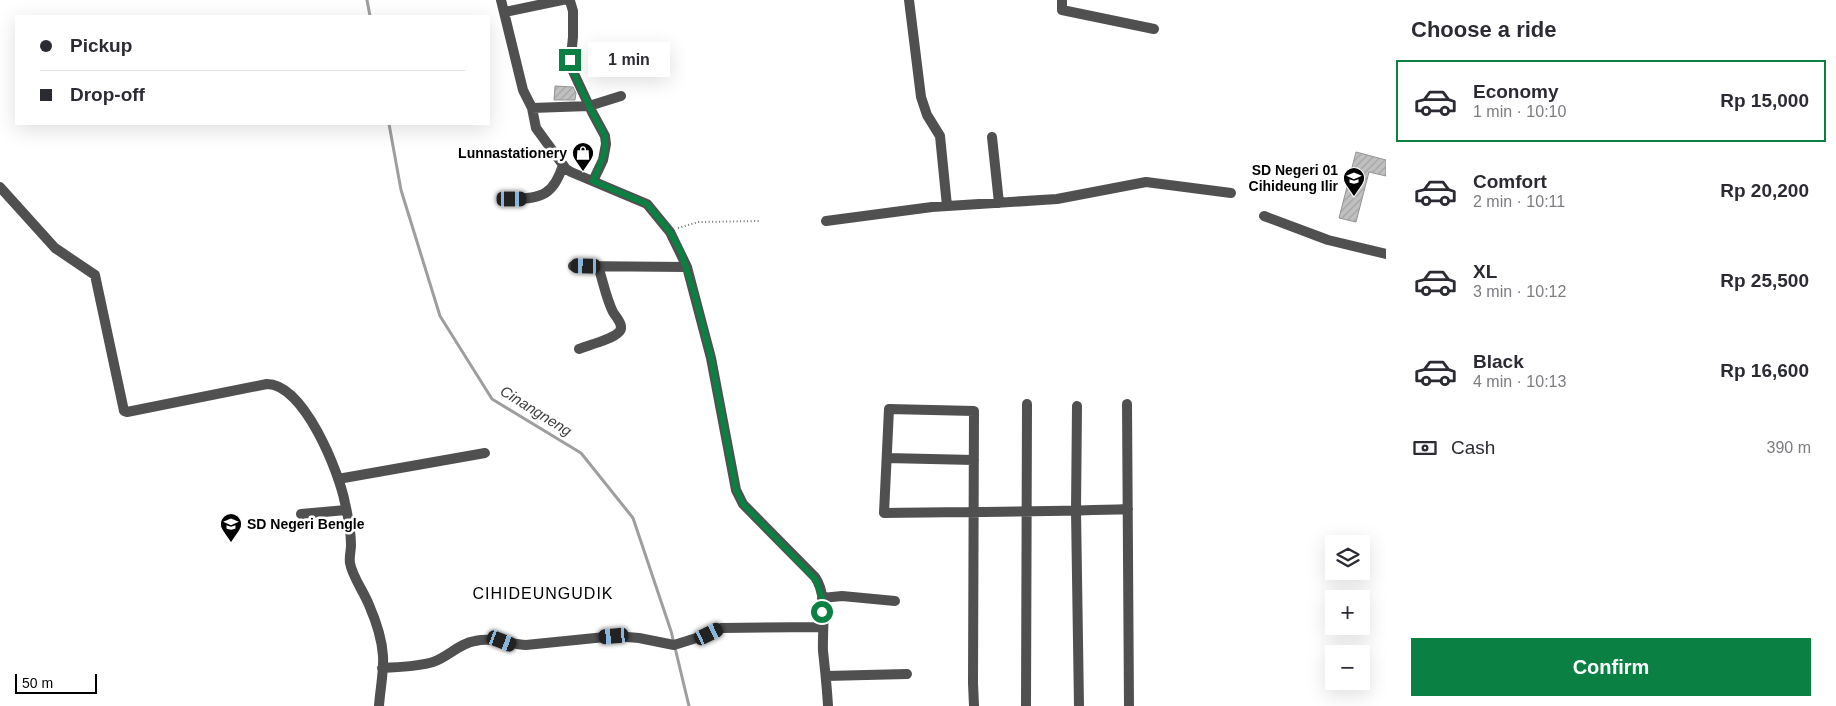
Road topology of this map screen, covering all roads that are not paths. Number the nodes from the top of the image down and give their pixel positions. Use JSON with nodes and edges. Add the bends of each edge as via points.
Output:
{"nodes":[{"id":1,"x":501,"y":0,"type":"edge"},
{"id":2,"x":562,"y":0,"type":"edge"},
{"id":3,"x":567,"y":0,"type":"edge"},
{"id":4,"x":909,"y":0,"type":"edge"},
{"id":5,"x":1062,"y":0,"type":"edge"},
{"id":6,"x":505,"y":12,"type":"junction"},
{"id":7,"x":1154,"y":29,"type":"dead end"},
{"id":8,"x":621,"y":96,"type":"dead end"},
{"id":9,"x":589,"y":106,"type":"junction"},
{"id":10,"x":532,"y":108,"type":"junction"},
{"id":11,"x":992,"y":137,"type":"dead end"},
{"id":12,"x":563,"y":165,"type":"junction"},
{"id":13,"x":593,"y":181,"type":"junction"},
{"id":14,"x":0,"y":187,"type":"edge"},
{"id":15,"x":1230,"y":193,"type":"dead end"},
{"id":16,"x":512,"y":199,"type":"dead end"},
{"id":17,"x":999,"y":203,"type":"junction"},
{"id":18,"x":947,"y":206,"type":"junction"},
{"id":19,"x":1264,"y":216,"type":"dead end"},
{"id":20,"x":826,"y":221,"type":"dead end"},
{"id":21,"x":1386,"y":254,"type":"edge"},
{"id":22,"x":573,"y":266,"type":"dead end"},
{"id":23,"x":598,"y":266,"type":"junction"},
{"id":24,"x":687,"y":267,"type":"junction"},
{"id":25,"x":579,"y":349,"type":"dead end"},
{"id":26,"x":1027,"y":404,"type":"dead end"},
{"id":27,"x":1127,"y":404,"type":"dead end"},
{"id":28,"x":1077,"y":406,"type":"dead end"},
{"id":29,"x":485,"y":453,"type":"dead end"},
{"id":30,"x":887,"y":458,"type":"junction"},
{"id":31,"x":974,"y":460,"type":"junction"},
{"id":32,"x":338,"y":479,"type":"junction"},
{"id":33,"x":1128,"y":509,"type":"junction"},
{"id":34,"x":346,"y":510,"type":"junction"},
{"id":35,"x":1026,"y":511,"type":"junction"},
{"id":36,"x":1076,"y":511,"type":"junction"},
{"id":37,"x":974,"y":512,"type":"junction"},
{"id":38,"x":301,"y":514,"type":"dead end"},
{"id":39,"x":822,"y":598,"type":"junction"},
{"id":40,"x":894,"y":601,"type":"dead end"},
{"id":41,"x":822,"y":627,"type":"junction"},
{"id":42,"x":382,"y":668,"type":"junction"},
{"id":43,"x":907,"y":674,"type":"dead end"},
{"id":44,"x":826,"y":676,"type":"junction"},
{"id":45,"x":379,"y":706,"type":"edge"},
{"id":46,"x":828,"y":706,"type":"edge"},
{"id":47,"x":974,"y":706,"type":"edge"},
{"id":48,"x":1026,"y":706,"type":"edge"},
{"id":49,"x":1080,"y":706,"type":"edge"},
{"id":50,"x":1128,"y":706,"type":"edge"}],
"edges":[{"from":1,"to":6,"type":"street"},
{"from":2,"to":6,"type":"street"},
{"from":3,"to":9,"type":"street","via":[[573,11],[570,65]]},
{"from":4,"to":18,"type":"street","via":[[921,97],[940,136]]},
{"from":5,"to":7,"type":"street","via":[[1062,10]]},
{"from":6,"to":10,"type":"street","via":[[524,90]]},
{"from":8,"to":9,"type":"street"},
{"from":9,"to":10,"type":"street"},
{"from":9,"to":13,"type":"street","via":[[606,144]]},
{"from":10,"to":12,"type":"street","via":[[536,128]]},
{"from":11,"to":17,"type":"street"},
{"from":12,"to":13,"type":"street"},
{"from":12,"to":16,"type":"street","via":[[559,178],[549,190],[531,199]]},
{"from":13,"to":24,"type":"street","via":[[644,202],[670,232]]},
{"from":14,"to":32,"type":"street","via":[[56,248],[96,277],[124,411],[273,384],[288,393],[318,430]]},
{"from":15,"to":17,"type":"street","via":[[1146,182],[1057,199]]},
{"from":17,"to":18,"type":"street"},
{"from":18,"to":20,"type":"street"},
{"from":19,"to":21,"type":"street","via":[[1328,240]]},
{"from":22,"to":23,"type":"street"},
{"from":23,"to":24,"type":"street"},
{"from":23,"to":25,"type":"street","via":[[621,329],[619,333]]},
{"from":24,"to":39,"type":"street","via":[[711,358],[736,490],[743,504],[816,580]]},
{"from":26,"to":35,"type":"street"},
{"from":27,"to":33,"type":"street"},
{"from":28,"to":36,"type":"street"},
{"from":29,"to":32,"type":"street"},
{"from":30,"to":31,"type":"street"},
{"from":30,"to":31,"type":"street","via":[[889,409],[974,411]]},
{"from":30,"to":37,"type":"street","via":[[884,513]]},
{"from":31,"to":37,"type":"street"},
{"from":32,"to":34,"type":"street"},
{"from":33,"to":36,"type":"street"},
{"from":33,"to":50,"type":"street"},
{"from":34,"to":38,"type":"street"},
{"from":34,"to":42,"type":"street","via":[[350,565],[377,626]]},
{"from":35,"to":36,"type":"street"},
{"from":35,"to":37,"type":"street"},
{"from":35,"to":48,"type":"street"},
{"from":36,"to":49,"type":"street"},
{"from":37,"to":47,"type":"street"},
{"from":39,"to":40,"type":"street","via":[[842,596]]},
{"from":39,"to":41,"type":"street"},
{"from":41,"to":42,"type":"street","via":[[721,628],[674,645],[614,636],[526,645],[474,641],[433,662]]},
{"from":41,"to":44,"type":"street"},
{"from":42,"to":45,"type":"street"},
{"from":43,"to":44,"type":"street"},
{"from":44,"to":46,"type":"street"}]}
